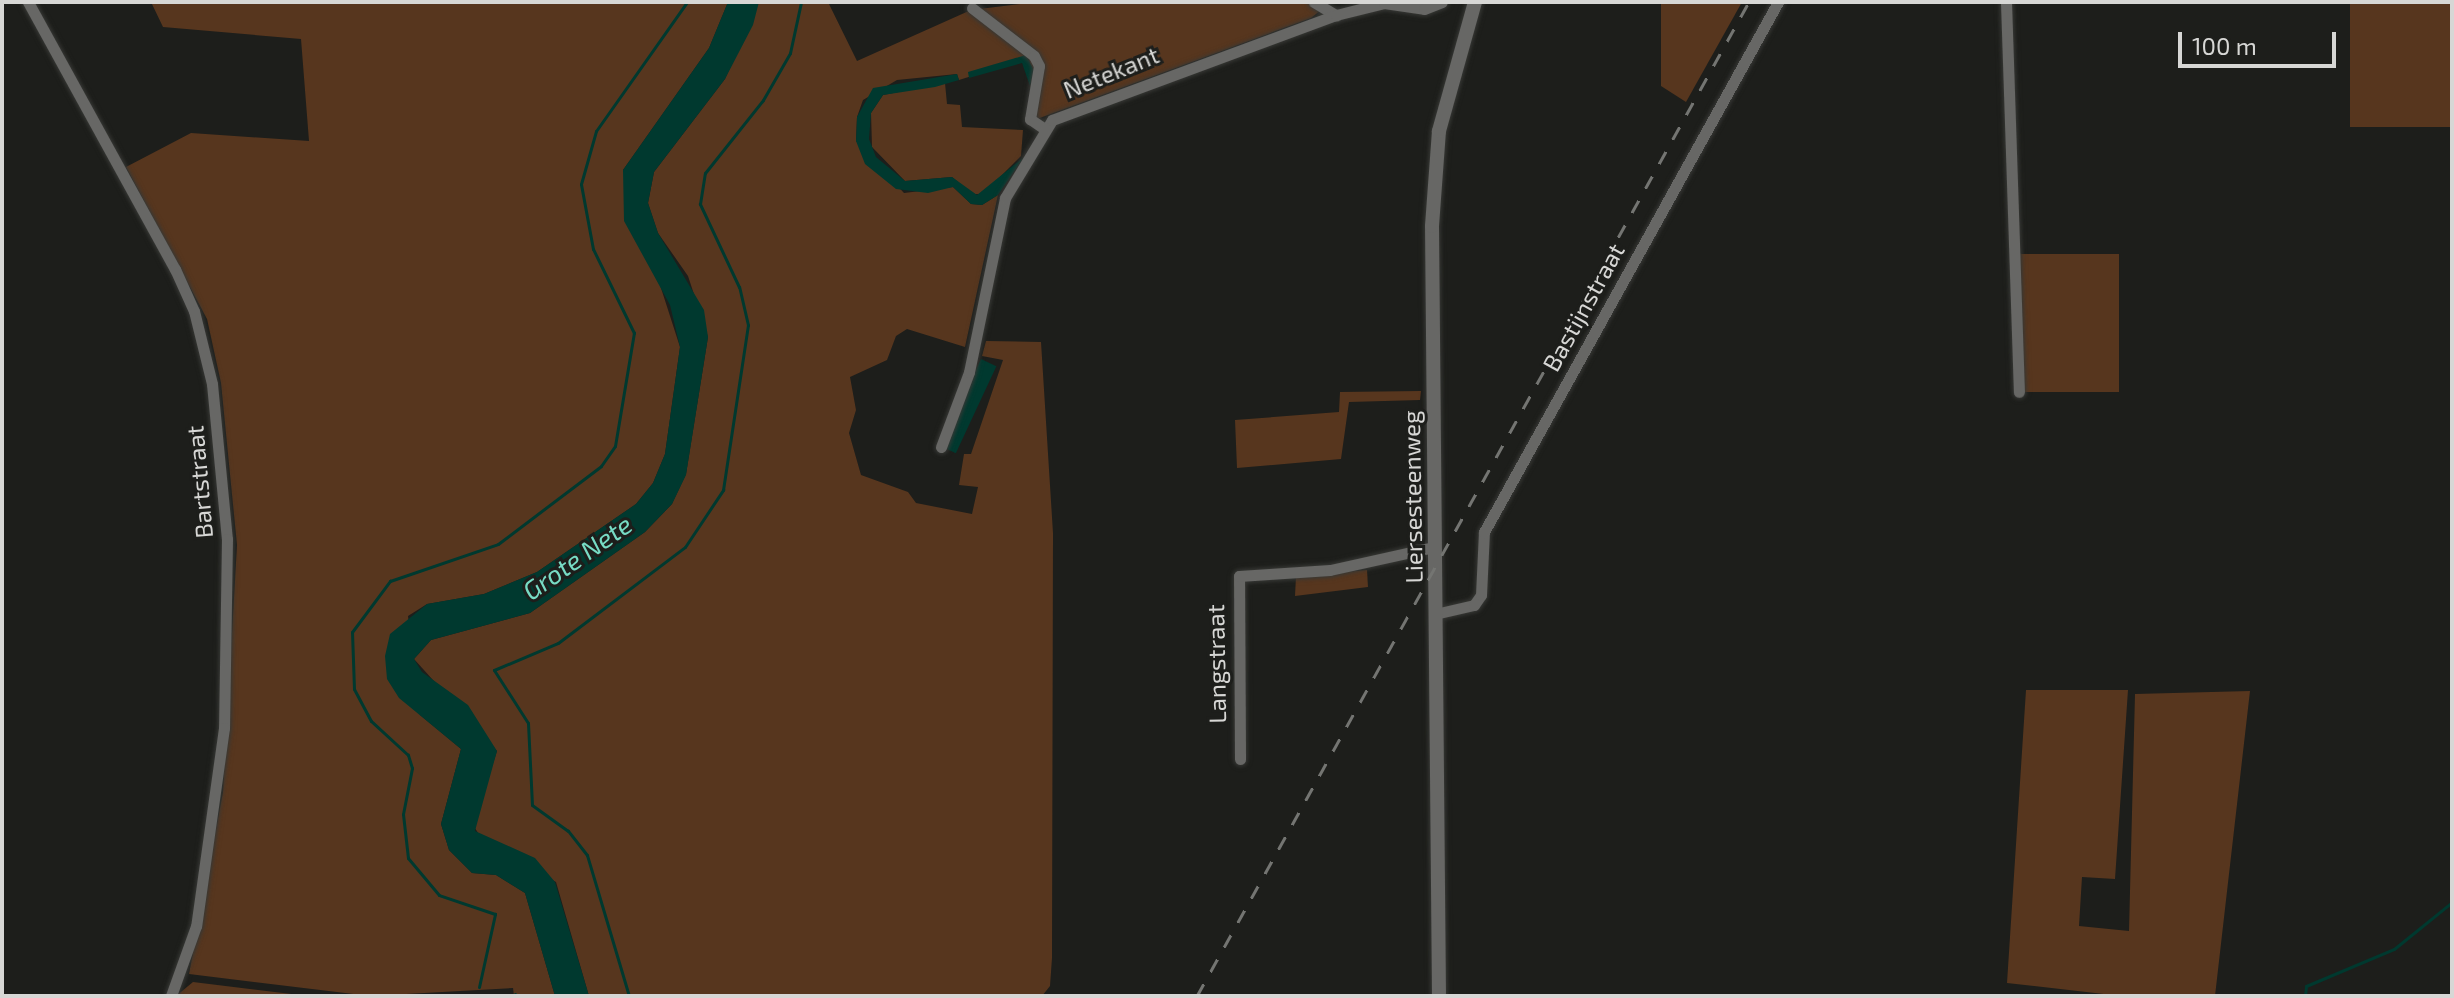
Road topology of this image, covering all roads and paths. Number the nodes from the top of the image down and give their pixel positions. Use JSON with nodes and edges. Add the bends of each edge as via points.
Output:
{"nodes":[{"id":1,"x":28,"y":2,"type":"edge"},
{"id":2,"x":1314,"y":2,"type":"edge"},
{"id":3,"x":1442,"y":2,"type":"edge"},
{"id":4,"x":1475,"y":2,"type":"edge"},
{"id":5,"x":1778,"y":2,"type":"edge"},
{"id":6,"x":2006,"y":2,"type":"edge"},
{"id":7,"x":972,"y":8,"type":"dead end"},
{"id":8,"x":1336,"y":15,"type":"junction"},
{"id":9,"x":1045,"y":129,"type":"junction"},
{"id":10,"x":2019,"y":392,"type":"dead end"},
{"id":11,"x":941,"y":447,"type":"dead end"},
{"id":12,"x":1434,"y":547,"type":"junction"},
{"id":13,"x":1435,"y":614,"type":"junction"},
{"id":14,"x":1240,"y":759,"type":"dead end"},
{"id":15,"x":171,"y":996,"type":"edge"},
{"id":16,"x":1439,"y":996,"type":"edge"}],
"edges":[{"from":1,"to":15,"type":"street","name":"Bartstraat","via":[[175,269],[194,311],[212,384],[227,539],[224,728],[196,926]]},
{"from":2,"to":8,"type":"street"},
{"from":3,"to":8,"type":"street","name":"Netekant","via":[[1424,9],[1384,3]]},
{"from":4,"to":12,"type":"street","name":"Liersesteenweg","via":[[1451,77],[1435,161]]},
{"from":5,"to":13,"type":"street","name":"Bastijnstraat","via":[[1484,532],[1481,595],[1474,605]]},
{"from":6,"to":10,"type":"street"},
{"from":7,"to":9,"type":"street","via":[[1034,56],[1039,66],[1030,119]]},
{"from":8,"to":9,"type":"street","name":"Netekant","via":[[1128,87]]},
{"from":9,"to":11,"type":"street","name":"Netekant","via":[[1005,198],[969,372]]},
{"from":12,"to":13,"type":"street","name":"Liersesteenweg"},
{"from":12,"to":14,"type":"street","name":"Langstraat","via":[[1330,570],[1239,576]]},
{"from":13,"to":16,"type":"street","name":"Liersesteenweg"}]}
